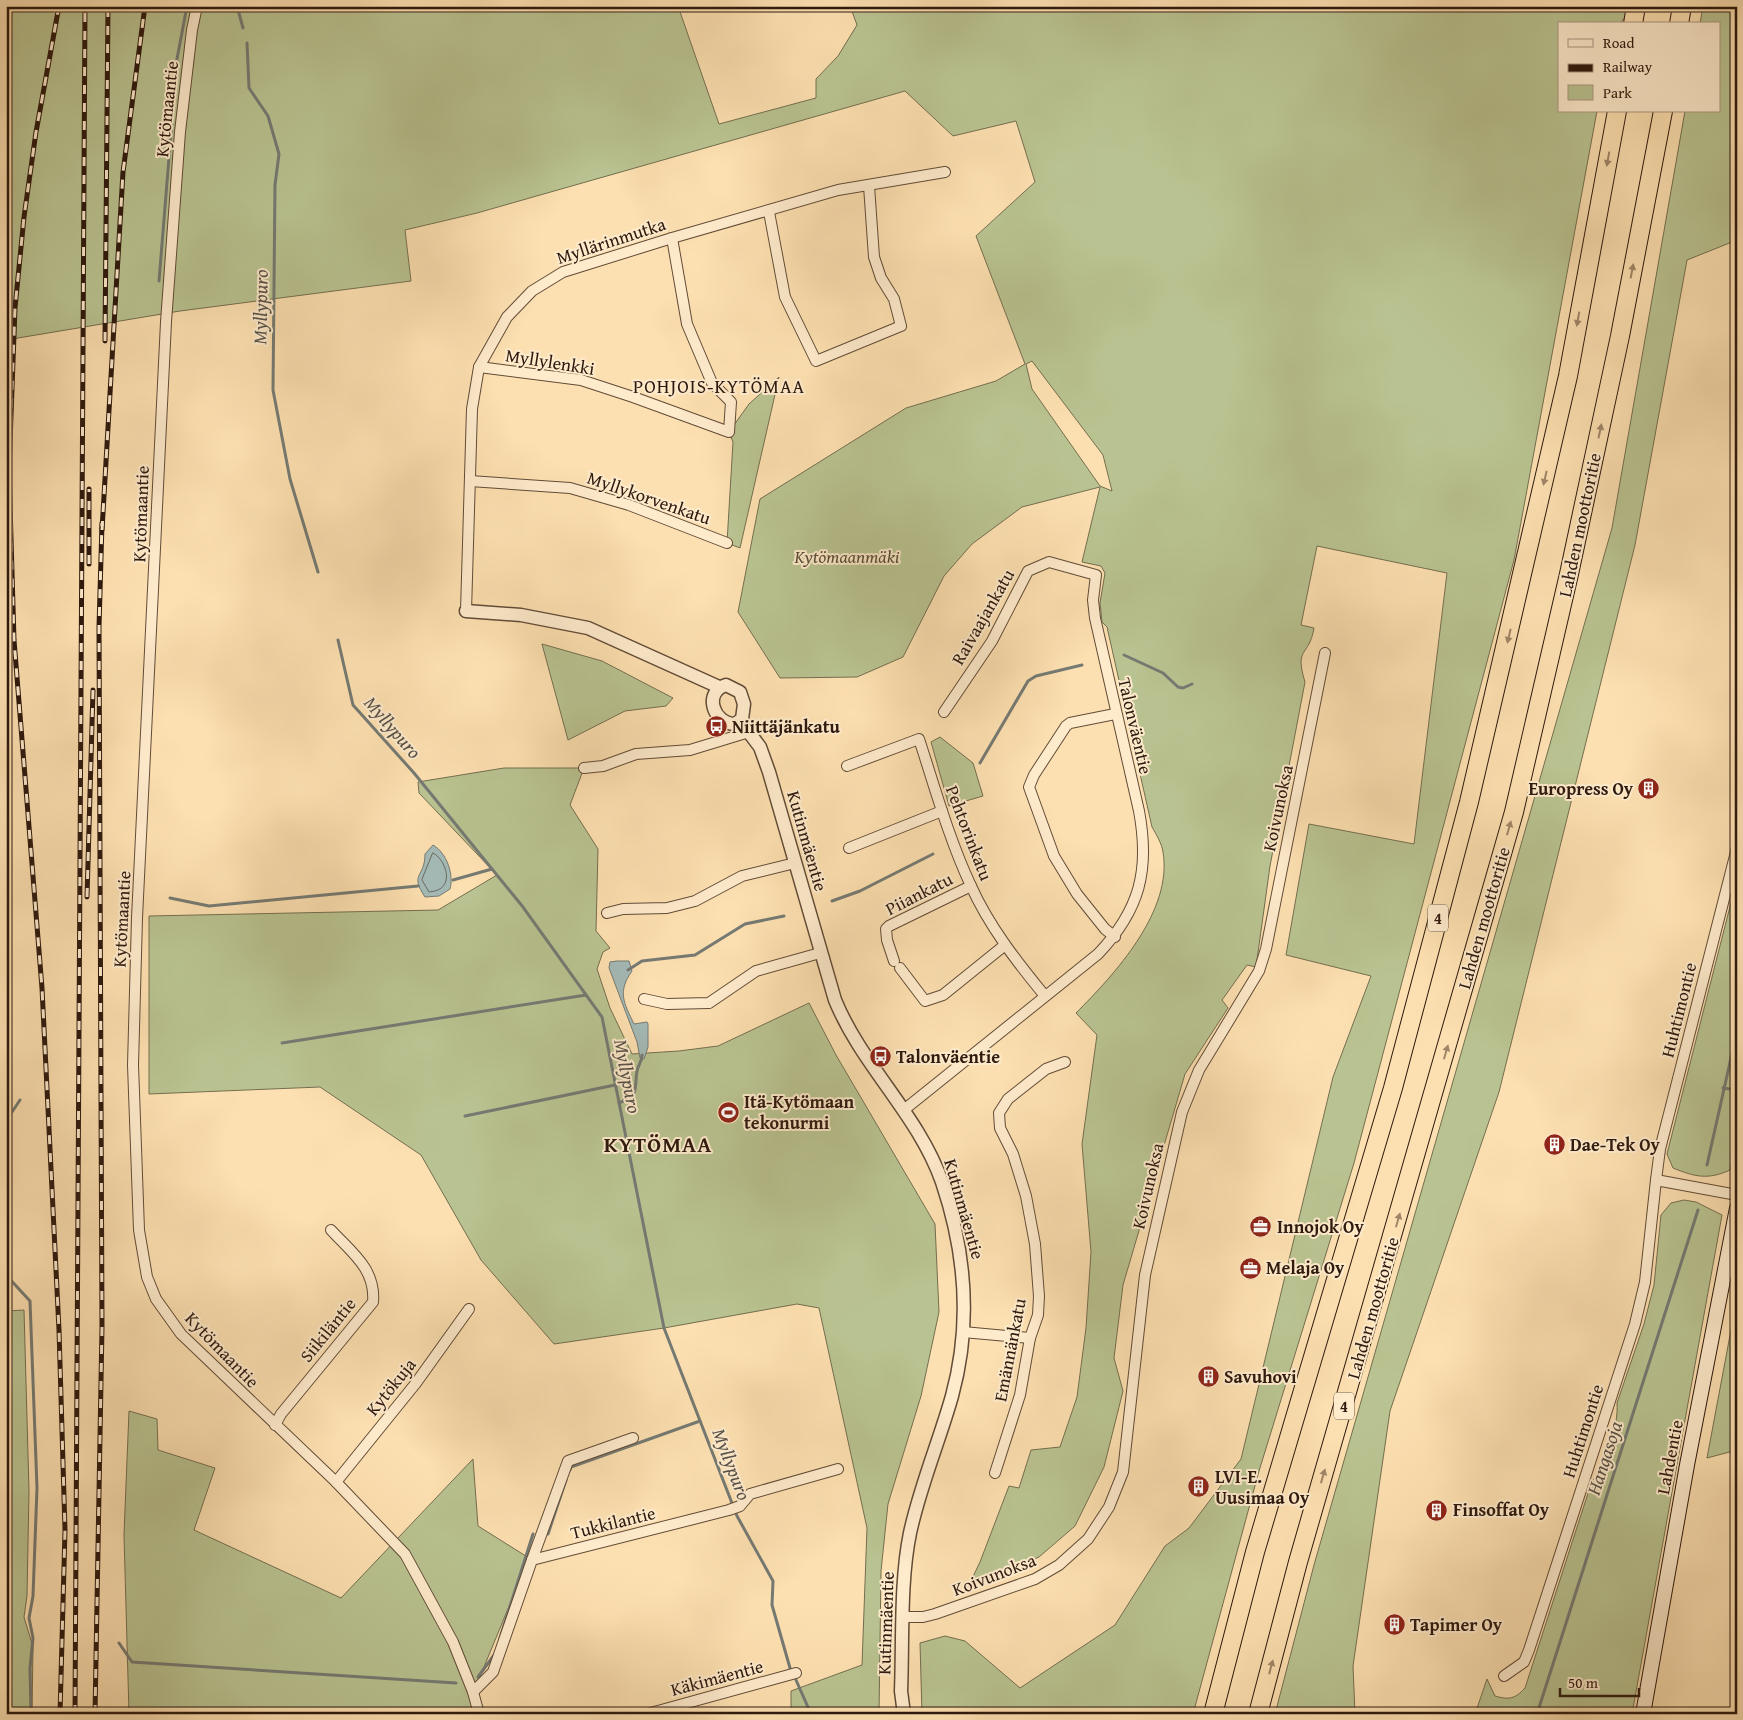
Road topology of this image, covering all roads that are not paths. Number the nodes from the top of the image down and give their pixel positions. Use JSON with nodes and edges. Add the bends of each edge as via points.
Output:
{"nodes":[{"id":1,"x":198,"y":6,"type":"edge"},
{"id":2,"x":1636,"y":6,"type":"edge"},
{"id":3,"x":1682,"y":6,"type":"edge"},
{"id":4,"x":1633,"y":22,"type":"edge"},
{"id":5,"x":1679,"y":22,"type":"edge"},
{"id":6,"x":1617,"y":112,"type":"edge"},
{"id":7,"x":1662,"y":112,"type":"edge"},
{"id":8,"x":945,"y":172,"type":"dead end"},
{"id":9,"x":869,"y":186,"type":"junction"},
{"id":10,"x":769,"y":212,"type":"junction"},
{"id":11,"x":672,"y":238,"type":"junction"},
{"id":12,"x":479,"y":368,"type":"junction"},
{"id":13,"x":470,"y":481,"type":"junction"},
{"id":14,"x":727,"y":543,"type":"dead end"},
{"id":15,"x":1096,"y":574,"type":"joint"},
{"id":16,"x":466,"y":612,"type":"joint"},
{"id":17,"x":1325,"y":654,"type":"dead end"},
{"id":18,"x":719,"y":687,"type":"junction"},
{"id":19,"x":944,"y":712,"type":"dead end"},
{"id":20,"x":1115,"y":714,"type":"junction"},
{"id":21,"x":741,"y":722,"type":"junction"},
{"id":22,"x":749,"y":732,"type":"junction"},
{"id":23,"x":847,"y":766,"type":"dead end"},
{"id":24,"x":584,"y":768,"type":"dead end"},
{"id":25,"x":942,"y":811,"type":"junction"},
{"id":26,"x":849,"y":848,"type":"dead end"},
{"id":27,"x":1737,"y":848,"type":"edge"},
{"id":28,"x":795,"y":863,"type":"junction"},
{"id":29,"x":971,"y":886,"type":"junction"},
{"id":30,"x":607,"y":913,"type":"dead end"},
{"id":31,"x":1114,"y":937,"type":"junction"},
{"id":32,"x":1005,"y":945,"type":"junction"},
{"id":33,"x":820,"y":953,"type":"junction"},
{"id":34,"x":1045,"y":996,"type":"junction"},
{"id":35,"x":644,"y":998,"type":"dead end"},
{"id":36,"x":1065,"y":1062,"type":"dead end"},
{"id":37,"x":905,"y":1109,"type":"junction"},
{"id":38,"x":1656,"y":1180,"type":"junction"},
{"id":39,"x":1737,"y":1195,"type":"edge"},
{"id":40,"x":1737,"y":1208,"type":"edge"},
{"id":41,"x":331,"y":1230,"type":"dead end"},
{"id":42,"x":469,"y":1309,"type":"dead end"},
{"id":43,"x":964,"y":1332,"type":"junction"},
{"id":44,"x":1030,"y":1338,"type":"junction"},
{"id":45,"x":275,"y":1425,"type":"junction"},
{"id":46,"x":633,"y":1438,"type":"dead end"},
{"id":47,"x":838,"y":1470,"type":"dead end"},
{"id":48,"x":995,"y":1473,"type":"dead end"},
{"id":49,"x":336,"y":1482,"type":"junction"},
{"id":50,"x":532,"y":1560,"type":"junction"},
{"id":51,"x":904,"y":1617,"type":"junction"},
{"id":52,"x":796,"y":1674,"type":"dead end"},
{"id":53,"x":1504,"y":1676,"type":"dead end"},
{"id":54,"x":473,"y":1692,"type":"junction"},
{"id":55,"x":479,"y":1714,"type":"edge"},
{"id":56,"x":646,"y":1714,"type":"edge"},
{"id":57,"x":904,"y":1714,"type":"edge"},
{"id":58,"x":1213,"y":1714,"type":"edge"},
{"id":59,"x":1258,"y":1714,"type":"edge"},
{"id":60,"x":1643,"y":1714,"type":"edge"}],
"edges":[{"from":1,"to":45,"type":"street","name":"Kytömaantie","via":[[192,30],[180,132],[166,322],[137,918],[133,1065],[139,1230],[147,1277],[156,1299],[181,1334]]},
{"from":2,"to":4,"type":"highway"},
{"from":3,"to":5,"type":"highway"},
{"from":6,"to":58,"type":"highway","number":"4","one_way":true,"via":[[1568,376],[1469,802],[1393,1088],[1255,1552]]},
{"from":59,"to":7,"type":"highway","name":"Lahden moottoritie","number":"4","one_way":true,"via":[[1298,1562],[1514,812],[1618,345]]},
{"from":8,"to":9,"type":"street","name":"Myllärinmutka"},
{"from":9,"to":10,"type":"street","name":"Myllärinmutka","via":[[838,190]]},
{"from":9,"to":10,"type":"street","via":[[874,257],[881,278],[894,298],[901,326],[816,361],[785,297]]},
{"from":10,"to":11,"type":"street","name":"Myllärinmutka"},
{"from":11,"to":12,"type":"street","name":"Myllärinmutka","via":[[563,272],[532,291],[507,317]]},
{"from":11,"to":12,"type":"street","name":"Myllylenkki","via":[[687,324],[712,383],[731,402],[729,432],[581,380]]},
{"from":12,"to":13,"type":"street","name":"Myllärinmutka","via":[[472,409]]},
{"from":13,"to":14,"type":"street","name":"Myllykorvenkatu","via":[[570,488],[629,505]]},
{"from":13,"to":16,"type":"street","name":"Myllärinmutka"},
{"from":15,"to":19,"type":"street","name":"Raivaajankatu","via":[[1049,562],[1028,571],[992,641]]},
{"from":15,"to":20,"type":"street","name":"Talonväentie","via":[[1095,618]]},
{"from":16,"to":18,"type":"street","via":[[520,615],[588,628]]},
{"from":17,"to":51,"type":"street","name":"Koivunoksa","via":[[1266,950],[1259,971],[1199,1070],[1182,1112],[1145,1275],[1123,1472],[1109,1507],[1088,1539],[1059,1565],[1035,1579],[935,1614]]},
{"from":18,"to":21,"type":"street","via":[[726,685],[740,692],[744,704]]},
{"from":18,"to":21,"type":"street","via":[[713,704],[716,714],[725,722]]},
{"from":20,"to":31,"type":"street","name":"Talonväentie","via":[[1144,837],[1143,863],[1135,900],[1130,914]]},
{"from":20,"to":31,"type":"street","via":[[1066,726],[1034,775],[1030,787],[1054,856],[1078,894]]},
{"from":21,"to":22,"type":"street","name":"Kutinmäentie"},
{"from":22,"to":24,"type":"street","via":[[690,750],[636,754],[603,766]]},
{"from":22,"to":28,"type":"street","name":"Kutinmäentie","via":[[760,747],[769,772]]},
{"from":23,"to":25,"type":"street","name":"Pehtorinkatu","via":[[919,739]]},
{"from":25,"to":26,"type":"street"},
{"from":25,"to":29,"type":"street","name":"Pehtorinkatu"},
{"from":27,"to":38,"type":"street","name":"Huhtimontie","via":[[1660,1149]]},
{"from":28,"to":30,"type":"street","via":[[742,876],[695,901],[667,908],[623,909]]},
{"from":28,"to":33,"type":"street","name":"Kutinmäentie"},
{"from":29,"to":32,"type":"street","name":"Pehtorinkatu"},
{"from":29,"to":32,"type":"street","name":"Piiankatu","via":[[886,929],[897,965],[925,1001],[934,1000]]},
{"from":31,"to":34,"type":"street","name":"Talonväentie","via":[[1098,954]]},
{"from":32,"to":34,"type":"street","name":"Pehtorinkatu"},
{"from":33,"to":35,"type":"street","via":[[756,972],[709,1002],[667,1004]]},
{"from":33,"to":37,"type":"street","name":"Kutinmäentie","via":[[848,1029]]},
{"from":34,"to":37,"type":"street","name":"Talonväentie"},
{"from":36,"to":44,"type":"street","name":"Emännänkatu","via":[[1046,1069],[1008,1099],[999,1113],[1000,1128],[1013,1154],[1026,1196],[1035,1244],[1038,1315]]},
{"from":37,"to":43,"type":"street","name":"Kutinmäentie","via":[[941,1181],[957,1236],[964,1273]]},
{"from":38,"to":39,"type":"street"},
{"from":38,"to":53,"type":"street","name":"Huhtimontie","via":[[1645,1282],[1635,1324],[1529,1650],[1524,1662]]},
{"from":40,"to":60,"type":"main road","name":"Lahdentie"},
{"from":41,"to":45,"type":"street","name":"Siikiläntie","via":[[370,1273],[373,1302]]},
{"from":42,"to":49,"type":"street","name":"Kytökuja","via":[[416,1383]]},
{"from":43,"to":44,"type":"street"},
{"from":43,"to":51,"type":"street","name":"Kutinmäentie","via":[[952,1399],[929,1463],[910,1532]]},
{"from":44,"to":48,"type":"street","name":"Emännänkatu","via":[[1020,1395]]},
{"from":45,"to":49,"type":"street","name":"Kytömaantie"},
{"from":46,"to":50,"type":"street","via":[[568,1461]]},
{"from":47,"to":50,"type":"street","name":"Tukkilantie","via":[[750,1494],[740,1506],[728,1510]]},
{"from":49,"to":54,"type":"street","name":"Kytömaantie","via":[[405,1554],[453,1642]]},
{"from":50,"to":54,"type":"street","via":[[493,1672]]},
{"from":51,"to":57,"type":"street","name":"Kutinmäentie","via":[[901,1691]]},
{"from":52,"to":56,"type":"street","name":"Käkimäentie"},
{"from":54,"to":55,"type":"street","name":"Kytömaantie"}]}
